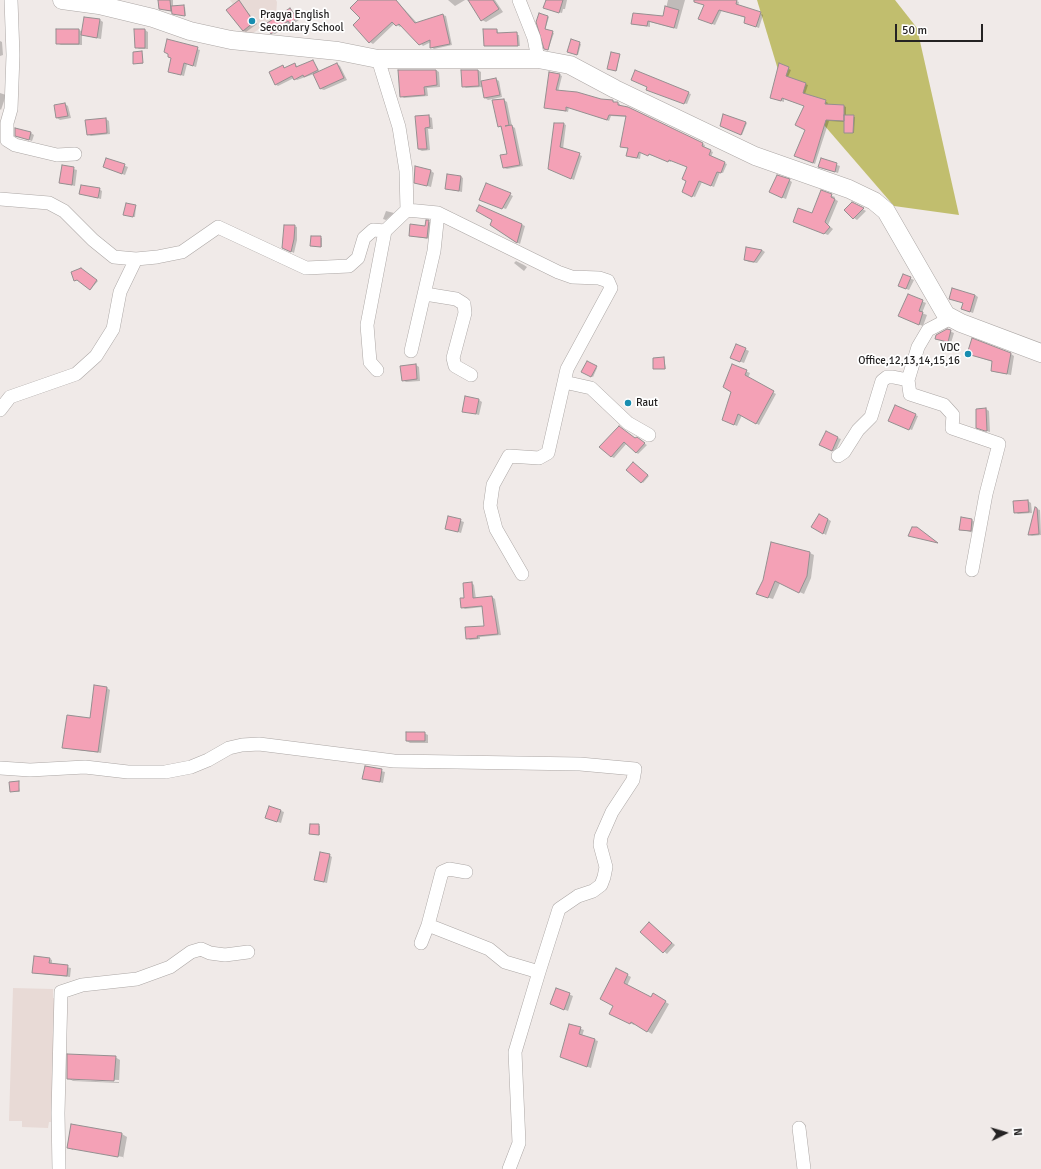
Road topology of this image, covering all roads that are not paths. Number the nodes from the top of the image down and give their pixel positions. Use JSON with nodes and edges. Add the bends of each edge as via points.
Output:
{"nodes":[{"id":1,"x":11,"y":0,"type":"edge"},
{"id":2,"x":62,"y":0,"type":"edge"},
{"id":3,"x":519,"y":0,"type":"edge"},
{"id":4,"x":102,"y":2,"type":"edge"},
{"id":5,"x":538,"y":59,"type":"junction"},
{"id":6,"x":378,"y":60,"type":"junction"},
{"id":7,"x":75,"y":154,"type":"dead end"},
{"id":8,"x":0,"y":199,"type":"edge"},
{"id":9,"x":407,"y":210,"type":"junction"},
{"id":10,"x":438,"y":213,"type":"junction"},
{"id":11,"x":385,"y":231,"type":"junction"},
{"id":12,"x":136,"y":259,"type":"junction"},
{"id":13,"x":424,"y":294,"type":"junction"},
{"id":14,"x":951,"y":318,"type":"junction"},
{"id":15,"x":411,"y":351,"type":"dead end"},
{"id":16,"x":1041,"y":353,"type":"edge"},
{"id":17,"x":377,"y":370,"type":"dead end"},
{"id":18,"x":471,"y":375,"type":"dead end"},
{"id":19,"x":908,"y":380,"type":"junction"},
{"id":20,"x":564,"y":382,"type":"junction"},
{"id":21,"x":0,"y":410,"type":"edge"},
{"id":22,"x":649,"y":435,"type":"dead end"},
{"id":23,"x":838,"y":456,"type":"dead end"},
{"id":24,"x":972,"y":570,"type":"dead end"},
{"id":25,"x":522,"y":574,"type":"dead end"},
{"id":26,"x":0,"y":768,"type":"edge"},
{"id":27,"x":466,"y":872,"type":"dead end"},
{"id":28,"x":428,"y":925,"type":"junction"},
{"id":29,"x":421,"y":943,"type":"dead end"},
{"id":30,"x":248,"y":952,"type":"dead end"},
{"id":31,"x":539,"y":972,"type":"junction"},
{"id":32,"x":799,"y":1128,"type":"dead end"},
{"id":33,"x":59,"y":1169,"type":"edge"},
{"id":34,"x":508,"y":1169,"type":"edge"},
{"id":35,"x":804,"y":1169,"type":"edge"}],
"edges":[{"from":1,"to":7,"type":"street","via":[[13,55],[7,140],[15,145],[57,155]]},
{"from":2,"to":4,"type":"main road"},
{"from":3,"to":5,"type":"street","via":[[534,38]]},
{"from":4,"to":6,"type":"main road","via":[[190,31],[231,40],[338,51]]},
{"from":5,"to":6,"type":"main road"},
{"from":5,"to":14,"type":"main road","via":[[570,65],[614,89],[755,156],[850,189],[874,201],[886,211],[937,301]]},
{"from":6,"to":9,"type":"street","via":[[399,126],[406,171]]},
{"from":8,"to":12,"type":"street","via":[[49,204],[64,211],[114,257]]},
{"from":9,"to":10,"type":"street"},
{"from":9,"to":11,"type":"street"},
{"from":10,"to":13,"type":"street","via":[[434,251]]},
{"from":10,"to":20,"type":"street","via":[[558,272],[572,277],[608,281],[611,288],[567,370]]},
{"from":11,"to":12,"type":"street","via":[[373,230],[364,238],[358,258],[349,266],[306,268],[218,227],[182,252]]},
{"from":11,"to":17,"type":"street","via":[[367,325],[370,362]]},
{"from":12,"to":21,"type":"street","via":[[120,292],[114,329],[96,356],[76,374],[10,397]]},
{"from":13,"to":15,"type":"street"},
{"from":13,"to":18,"type":"street","via":[[456,299],[464,304],[465,313],[453,358],[455,366]]},
{"from":14,"to":16,"type":"main road"},
{"from":14,"to":19,"type":"street","via":[[928,330],[918,348]]},
{"from":19,"to":23,"type":"street","via":[[887,377],[882,382],[871,418]]},
{"from":19,"to":24,"type":"street","via":[[910,394],[944,405],[953,415],[952,428],[999,444],[986,494]]},
{"from":20,"to":22,"type":"street","via":[[591,388],[628,423]]},
{"from":20,"to":25,"type":"street","via":[[548,453],[539,458],[509,456],[493,485],[490,506],[496,529]]},
{"from":26,"to":31,"type":"street","via":[[30,770],[85,767],[128,772],[165,772],[208,760],[229,748],[260,744],[394,761],[580,764],[635,769],[633,780],[612,812],[601,837],[600,845],[606,867],[604,877],[593,891],[578,896],[559,909]]},
{"from":27,"to":28,"type":"street","via":[[449,868],[442,872]]},
{"from":28,"to":29,"type":"street"},
{"from":28,"to":31,"type":"street","via":[[489,949],[505,962]]},
{"from":30,"to":33,"type":"street","via":[[225,955],[201,949],[191,952],[170,967],[137,979],[82,985],[61,992]]},
{"from":31,"to":34,"type":"street","via":[[514,1052],[519,1143]]},
{"from":32,"to":35,"type":"street"}]}
